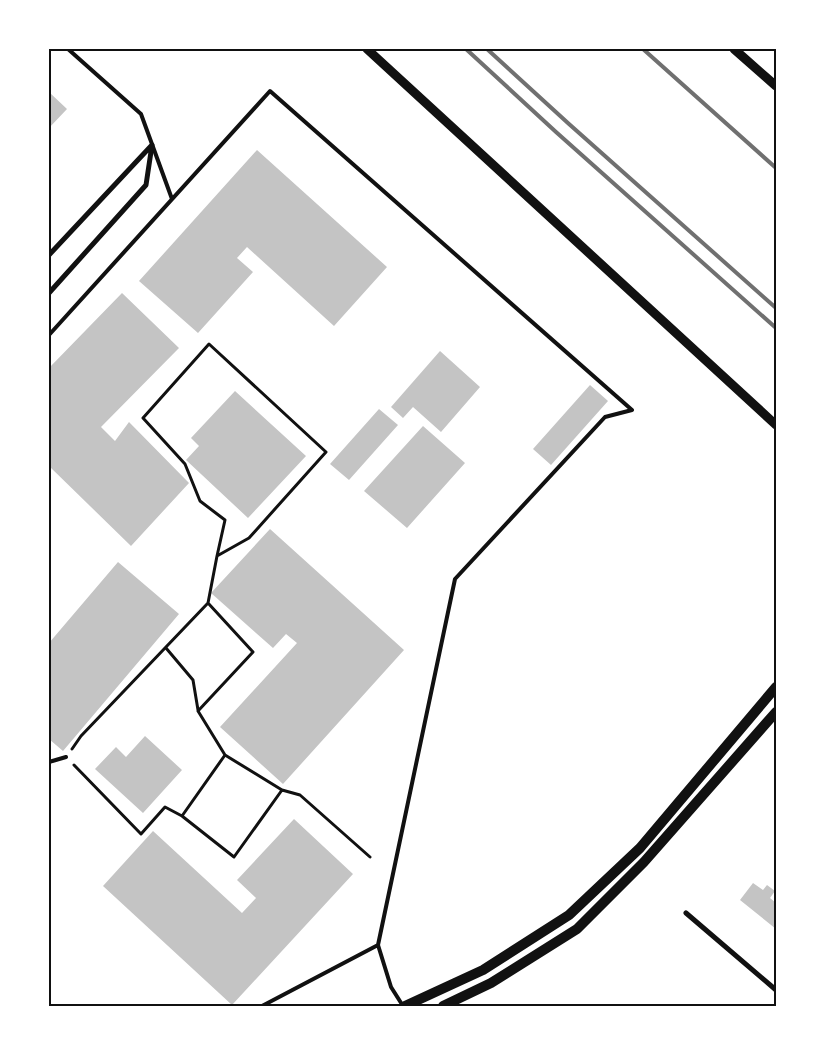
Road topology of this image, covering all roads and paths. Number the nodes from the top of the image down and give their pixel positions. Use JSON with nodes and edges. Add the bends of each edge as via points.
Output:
{"nodes":[{"id":1,"x":68,"y":49,"type":"edge"},
{"id":2,"x":367,"y":49,"type":"edge"},
{"id":3,"x":734,"y":49,"type":"edge"},
{"id":4,"x":776,"y":86,"type":"edge"},
{"id":5,"x":152,"y":145,"type":"junction"},
{"id":6,"x":172,"y":198,"type":"junction"},
{"id":7,"x":49,"y":255,"type":"edge"},
{"id":8,"x":49,"y":293,"type":"edge"},
{"id":9,"x":49,"y":335,"type":"edge"},
{"id":10,"x":776,"y":425,"type":"edge"},
{"id":11,"x":218,"y":556,"type":"junction"},
{"id":12,"x":208,"y":603,"type":"junction"},
{"id":13,"x":166,"y":648,"type":"junction"},
{"id":14,"x":776,"y":687,"type":"edge"},
{"id":15,"x":198,"y":711,"type":"junction"},
{"id":16,"x":776,"y":712,"type":"edge"},
{"id":17,"x":225,"y":755,"type":"junction"},
{"id":18,"x":66,"y":757,"type":"junction"},
{"id":19,"x":49,"y":762,"type":"edge"},
{"id":20,"x":282,"y":790,"type":"junction"},
{"id":21,"x":182,"y":816,"type":"junction"},
{"id":22,"x":370,"y":857,"type":"dead end"},
{"id":23,"x":686,"y":913,"type":"dead end"},
{"id":24,"x":378,"y":945,"type":"junction"},
{"id":25,"x":776,"y":990,"type":"edge"},
{"id":26,"x":262,"y":1006,"type":"edge"},
{"id":27,"x":404,"y":1006,"type":"edge"},
{"id":28,"x":442,"y":1006,"type":"edge"}],
"edges":[{"from":1,"to":5,"type":"lane","via":[[141,114]]},
{"from":2,"to":10,"type":"street"},
{"from":3,"to":4,"type":"street"},
{"from":5,"to":6,"type":"lane"},
{"from":5,"to":7,"type":"street"},
{"from":5,"to":8,"type":"street","via":[[146,184]]},
{"from":6,"to":9,"type":"lane"},
{"from":6,"to":24,"type":"lane","via":[[270,91],[632,410],[605,417],[455,579]]},
{"from":11,"to":11,"type":"path","via":[[225,520],[200,501],[185,464],[143,418],[209,344],[326,452],[249,538]]},
{"from":11,"to":12,"type":"path"},
{"from":12,"to":13,"type":"path"},
{"from":12,"to":15,"type":"path","via":[[253,652]]},
{"from":13,"to":15,"type":"path","via":[[192,680]]},
{"from":13,"to":18,"type":"path","via":[[81,736]]},
{"from":14,"to":27,"type":"main road","via":[[640,848],[569,915],[483,970]]},
{"from":15,"to":17,"type":"path"},
{"from":16,"to":28,"type":"main road","via":[[644,862],[577,929],[491,983]]},
{"from":17,"to":20,"type":"path"},
{"from":17,"to":21,"type":"path"},
{"from":18,"to":19,"type":"lane"},
{"from":18,"to":21,"type":"path","via":[[141,834],[165,807]]},
{"from":20,"to":21,"type":"path","via":[[234,857]]},
{"from":20,"to":22,"type":"path","via":[[300,795]]},
{"from":23,"to":25,"type":"street"},
{"from":24,"to":26,"type":"lane"},
{"from":24,"to":27,"type":"lane","via":[[391,987]]}]}
